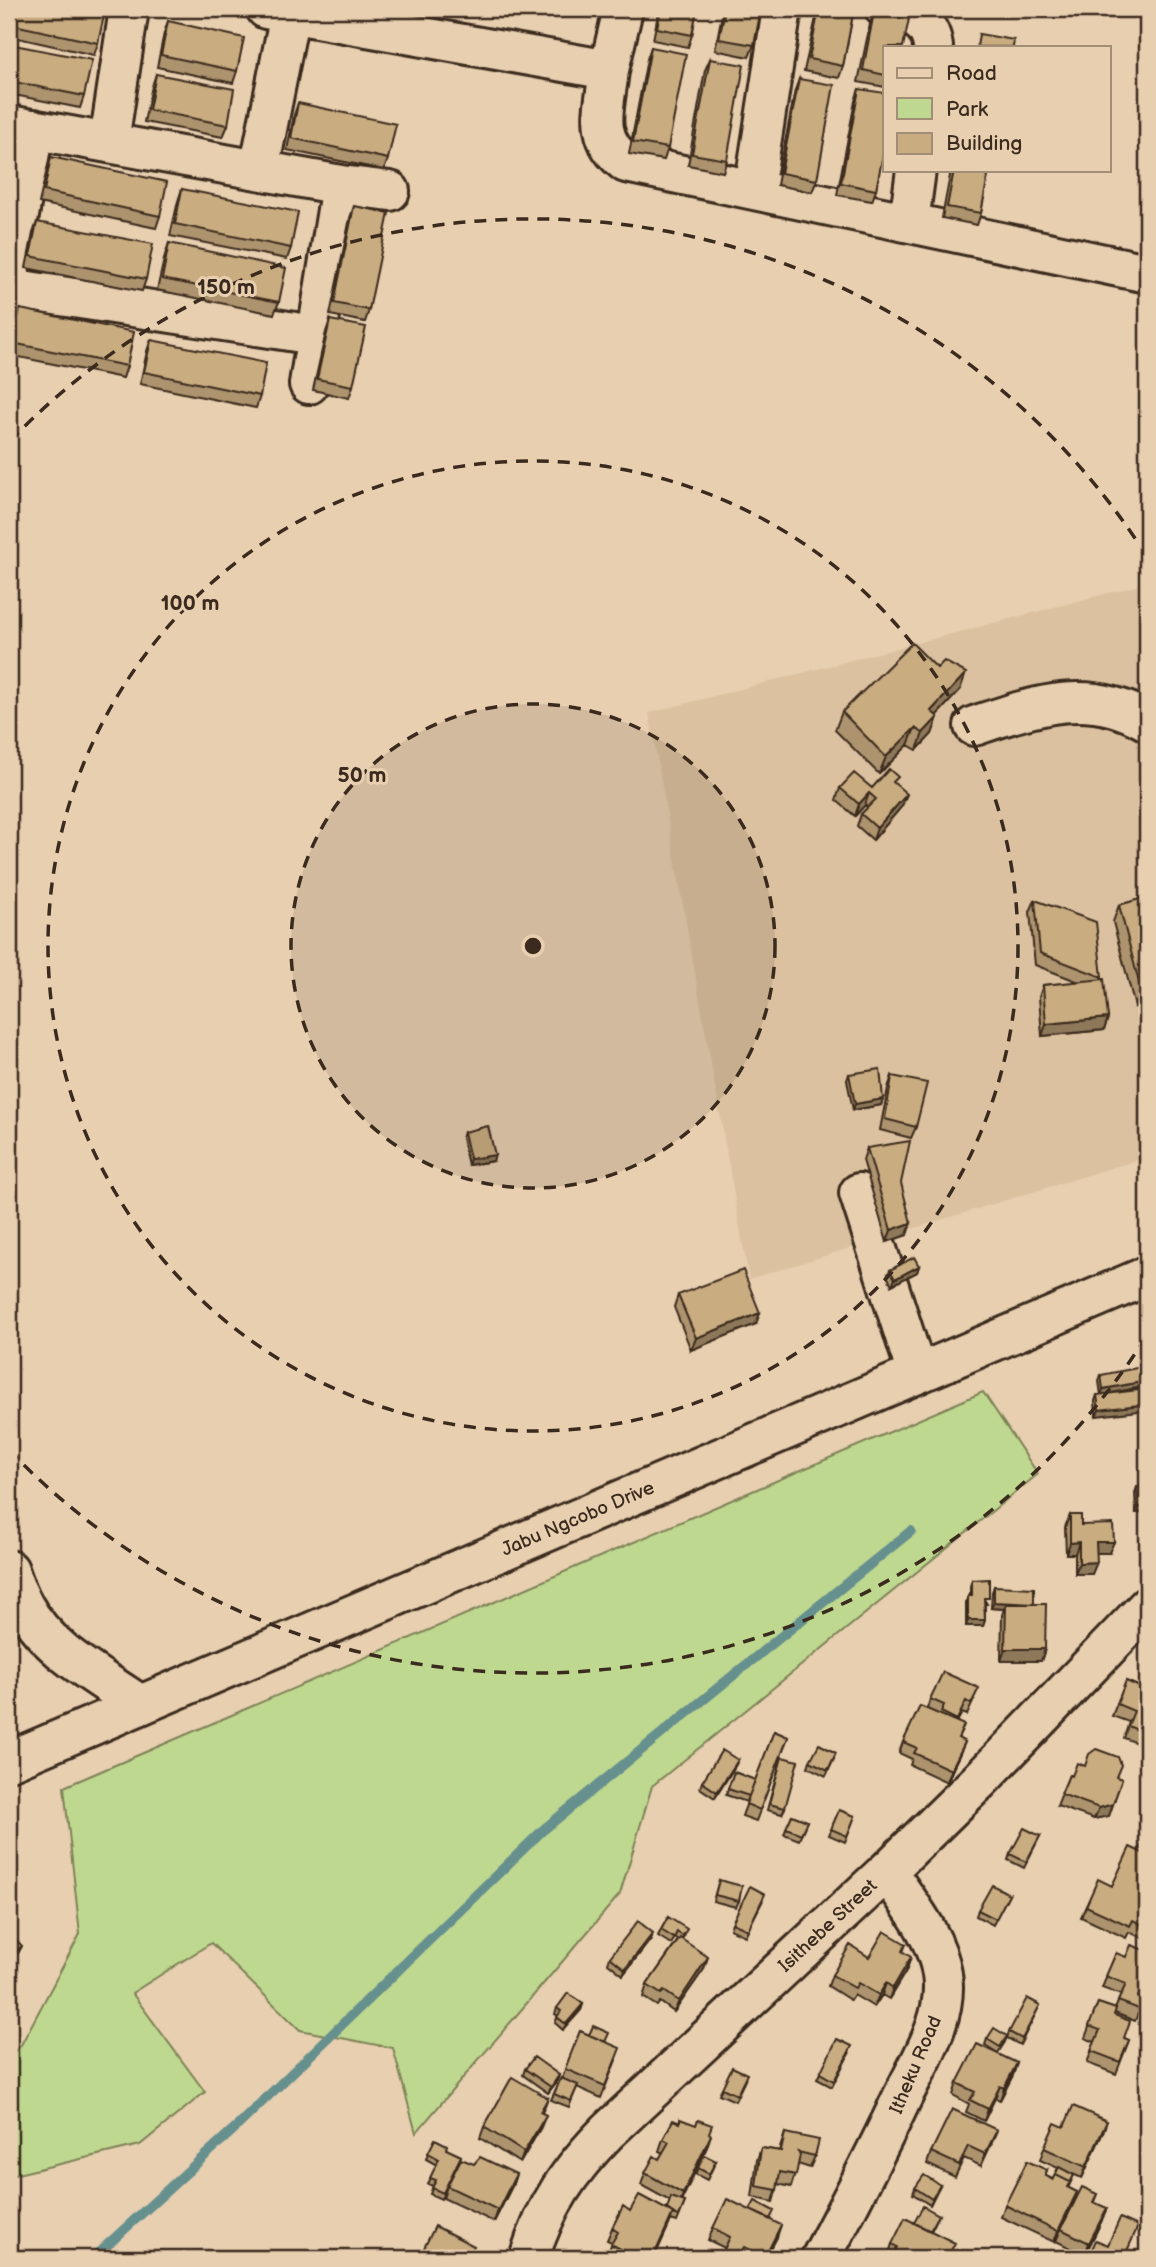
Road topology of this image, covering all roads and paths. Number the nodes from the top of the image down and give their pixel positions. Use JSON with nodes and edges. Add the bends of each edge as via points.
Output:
{"nodes":[{"id":1,"x":128,"y":9,"type":"edge"},
{"id":2,"x":623,"y":9,"type":"edge"},
{"id":3,"x":782,"y":9,"type":"edge"},
{"id":4,"x":885,"y":9,"type":"edge"},
{"id":5,"x":278,"y":11,"type":"edge"},
{"id":6,"x":933,"y":46,"type":"edge"},
{"id":7,"x":609,"y":70,"type":"junction"},
{"id":8,"x":21,"y":127,"type":"edge"},
{"id":9,"x":109,"y":142,"type":"junction"},
{"id":10,"x":259,"y":170,"type":"junction"},
{"id":11,"x":916,"y":172,"type":"edge"},
{"id":12,"x":341,"y":185,"type":"junction"},
{"id":13,"x":754,"y":190,"type":"junction"},
{"id":14,"x":390,"y":191,"type":"dead end"},
{"id":15,"x":909,"y":222,"type":"junction"},
{"id":16,"x":9,"y":273,"type":"edge"},
{"id":17,"x":1147,"y":273,"type":"edge"},
{"id":18,"x":9,"y":288,"type":"edge"},
{"id":19,"x":316,"y":335,"type":"junction"},
{"id":20,"x":309,"y":384,"type":"dead end"},
{"id":21,"x":1147,"y":721,"type":"edge"},
{"id":22,"x":974,"y":726,"type":"dead end"},
{"id":23,"x":859,"y":1193,"type":"dead end"},
{"id":24,"x":1147,"y":1276,"type":"edge"},
{"id":25,"x":917,"y":1374,"type":"junction"},
{"id":26,"x":9,"y":1570,"type":"edge"},
{"id":27,"x":1147,"y":1607,"type":"edge"},
{"id":28,"x":140,"y":1706,"type":"junction"},
{"id":29,"x":9,"y":1762,"type":"edge"},
{"id":30,"x":887,"y":1871,"type":"junction"},
{"id":31,"x":529,"y":2258,"type":"edge"},
{"id":32,"x":821,"y":2258,"type":"edge"}],
"edges":[{"from":1,"to":9,"type":"street"},
{"from":2,"to":7,"type":"street"},
{"from":3,"to":13,"type":"street"},
{"from":4,"to":6,"type":"street","via":[[918,18]]},
{"from":5,"to":7,"type":"street"},
{"from":5,"to":10,"type":"street"},
{"from":7,"to":13,"type":"street","via":[[603,126],[613,153],[626,163]]},
{"from":8,"to":9,"type":"street"},
{"from":8,"to":16,"type":"street"},
{"from":9,"to":10,"type":"street"},
{"from":10,"to":12,"type":"street"},
{"from":11,"to":15,"type":"street"},
{"from":12,"to":14,"type":"street"},
{"from":12,"to":19,"type":"street"},
{"from":13,"to":15,"type":"street"},
{"from":15,"to":17,"type":"street"},
{"from":18,"to":19,"type":"street"},
{"from":19,"to":20,"type":"street"},
{"from":21,"to":22,"type":"street","via":[[1100,702],[1069,702]]},
{"from":23,"to":25,"type":"street"},
{"from":24,"to":25,"type":"street","name":"Jabu Ngcobo Drive"},
{"from":25,"to":28,"type":"street","name":"Jabu Ngcobo Drive"},
{"from":26,"to":28,"type":"street","via":[[24,1607],[64,1653]]},
{"from":27,"to":30,"type":"street","name":"Isithebe Street"},
{"from":28,"to":29,"type":"street","name":"Jabu Ngcobo Drive"},
{"from":30,"to":31,"type":"street","name":"Isithebe Street","via":[[583,2157],[561,2184]]},
{"from":30,"to":32,"type":"street","name":"Itheku Road","via":[[937,1951],[943,1998],[918,2066]]}]}
